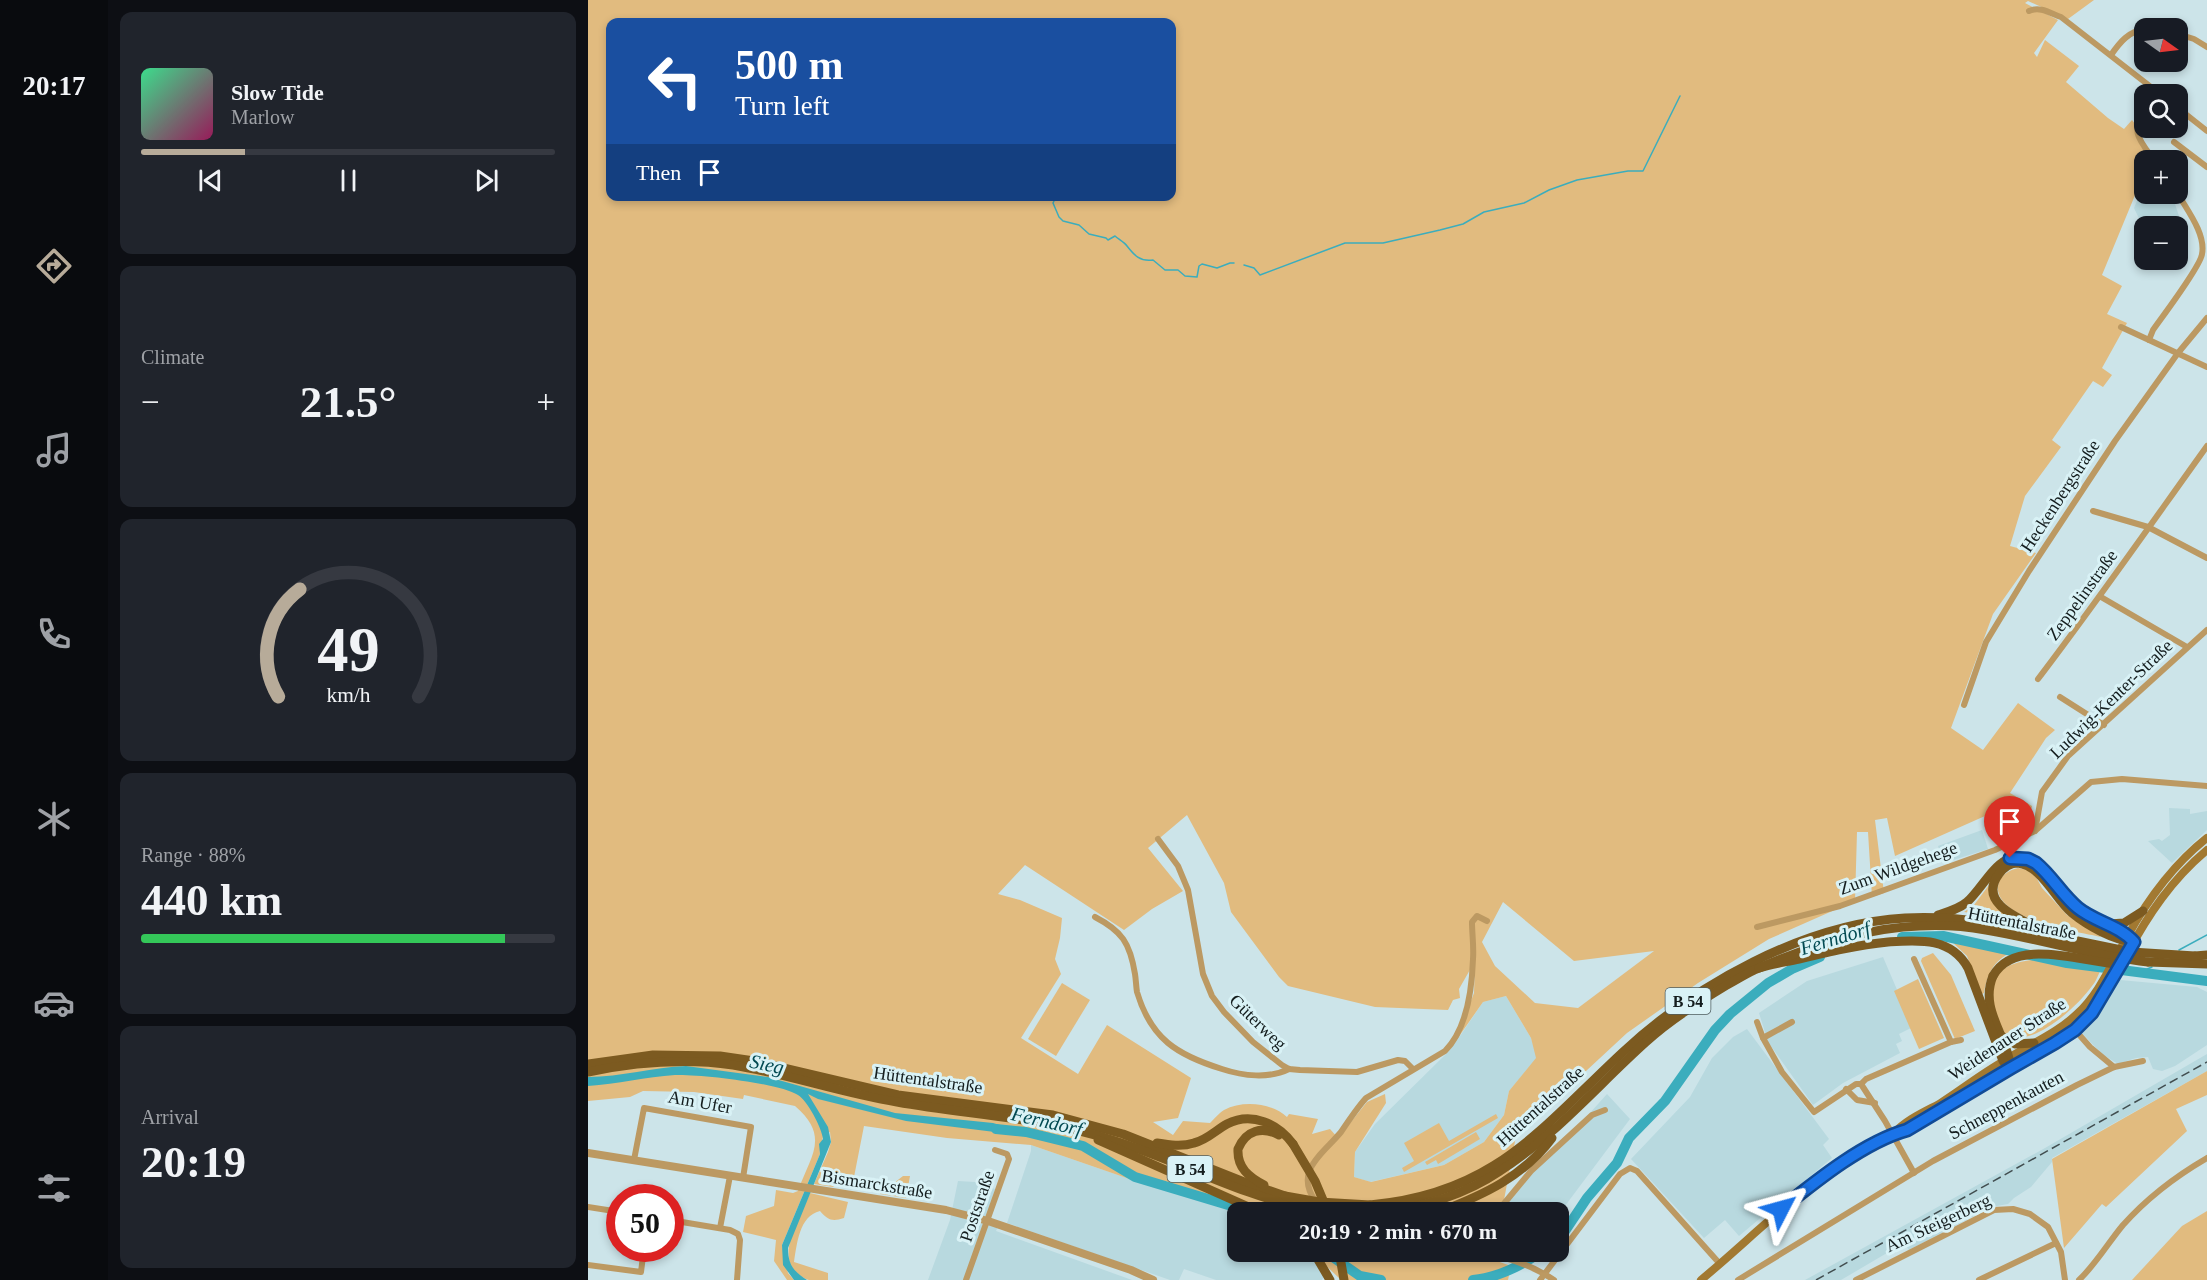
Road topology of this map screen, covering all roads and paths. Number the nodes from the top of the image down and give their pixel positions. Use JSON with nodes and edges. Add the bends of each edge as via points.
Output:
{"nodes":[{"id":1,"x":2030,"y":11,"type":"dead end"},
{"id":2,"x":2134,"y":32,"type":"edge"},
{"id":3,"x":2188,"y":37,"type":"edge"},
{"id":4,"x":2207,"y":47,"type":"edge"},
{"id":5,"x":2111,"y":55,"type":"junction"},
{"id":6,"x":2146,"y":84,"type":"edge"},
{"id":7,"x":2188,"y":116,"type":"edge"},
{"id":8,"x":2207,"y":131,"type":"edge"},
{"id":9,"x":2174,"y":142,"type":"dead end"},
{"id":10,"x":2207,"y":167,"type":"edge"},
{"id":11,"x":2184,"y":204,"type":"edge"},
{"id":12,"x":2207,"y":318,"type":"edge"},
{"id":13,"x":2121,"y":327,"type":"dead end"},
{"id":14,"x":2149,"y":339,"type":"junction"},
{"id":15,"x":2178,"y":353,"type":"junction"},
{"id":16,"x":2207,"y":367,"type":"edge"},
{"id":17,"x":2206,"y":449,"type":"edge"},
{"id":18,"x":2093,"y":511,"type":"dead end"},
{"id":19,"x":2148,"y":527,"type":"junction"},
{"id":20,"x":2207,"y":558,"type":"edge"},
{"id":21,"x":2101,"y":597,"type":"junction"},
{"id":22,"x":2207,"y":630,"type":"edge"},
{"id":23,"x":2187,"y":647,"type":"junction"},
{"id":24,"x":2038,"y":679,"type":"dead end"},
{"id":25,"x":2060,"y":698,"type":"dead end"},
{"id":26,"x":1964,"y":705,"type":"dead end"},
{"id":27,"x":2104,"y":725,"type":"junction"},
{"id":28,"x":2207,"y":786,"type":"edge"},
{"id":29,"x":2036,"y":831,"type":"junction"},
{"id":30,"x":2207,"y":838,"type":"edge"},
{"id":31,"x":1158,"y":839,"type":"dead end"},
{"id":32,"x":2207,"y":850,"type":"edge"},
{"id":33,"x":2143,"y":911,"type":"junction"},
{"id":34,"x":1095,"y":916,"type":"dead end"},
{"id":35,"x":1927,"y":918,"type":"junction"},
{"id":36,"x":1487,"y":921,"type":"dead end"},
{"id":37,"x":2106,"y":925,"type":"junction"},
{"id":38,"x":1757,"y":927,"type":"dead end"},
{"id":39,"x":2058,"y":937,"type":"junction"},
{"id":40,"x":2129,"y":939,"type":"junction"},
{"id":41,"x":2207,"y":956,"type":"edge"},
{"id":42,"x":1914,"y":959,"type":"dead end"},
{"id":43,"x":2148,"y":962,"type":"junction"},
{"id":44,"x":2207,"y":964,"type":"edge"},
{"id":45,"x":1759,"y":968,"type":"junction"},
{"id":46,"x":2109,"y":978,"type":"junction"},
{"id":47,"x":1757,"y":1022,"type":"dead end"},
{"id":48,"x":1792,"y":1022,"type":"dead end"},
{"id":49,"x":2075,"y":1030,"type":"junction"},
{"id":50,"x":2000,"y":1035,"type":"junction"},
{"id":51,"x":1763,"y":1038,"type":"junction"},
{"id":52,"x":1961,"y":1040,"type":"dead end"},
{"id":53,"x":1951,"y":1041,"type":"junction"},
{"id":54,"x":2034,"y":1043,"type":"junction"},
{"id":55,"x":2006,"y":1059,"type":"junction"},
{"id":56,"x":2143,"y":1061,"type":"dead end"},
{"id":57,"x":588,"y":1064,"type":"edge"},
{"id":58,"x":2114,"y":1067,"type":"junction"},
{"id":59,"x":2011,"y":1068,"type":"junction"},
{"id":60,"x":1289,"y":1069,"type":"junction"},
{"id":61,"x":1413,"y":1069,"type":"junction"},
{"id":62,"x":588,"y":1072,"type":"edge"},
{"id":63,"x":1861,"y":1084,"type":"junction"},
{"id":64,"x":1846,"y":1089,"type":"junction"},
{"id":65,"x":1875,"y":1103,"type":"junction"},
{"id":66,"x":1605,"y":1110,"type":"dead end"},
{"id":67,"x":1562,"y":1124,"type":"junction"},
{"id":68,"x":1077,"y":1129,"type":"junction"},
{"id":69,"x":1893,"y":1134,"type":"junction"},
{"id":70,"x":1145,"y":1142,"type":"junction"},
{"id":71,"x":1292,"y":1145,"type":"junction"},
{"id":72,"x":995,"y":1150,"type":"dead end"},
{"id":73,"x":588,"y":1153,"type":"edge"},
{"id":74,"x":2207,"y":1158,"type":"edge"},
{"id":75,"x":634,"y":1160,"type":"junction"},
{"id":76,"x":1914,"y":1173,"type":"junction"},
{"id":77,"x":730,"y":1176,"type":"junction"},
{"id":78,"x":743,"y":1178,"type":"junction"},
{"id":79,"x":1285,"y":1196,"type":"junction"},
{"id":80,"x":1237,"y":1202,"type":"edge"},
{"id":81,"x":1277,"y":1202,"type":"edge"},
{"id":82,"x":1314,"y":1202,"type":"edge"},
{"id":83,"x":1318,"y":1202,"type":"edge"},
{"id":84,"x":1321,"y":1202,"type":"edge"},
{"id":85,"x":1400,"y":1202,"type":"edge"},
{"id":86,"x":1432,"y":1202,"type":"edge"},
{"id":87,"x":1465,"y":1202,"type":"edge"},
{"id":88,"x":1505,"y":1202,"type":"edge"},
{"id":89,"x":588,"y":1207,"type":"edge"},
{"id":90,"x":606,"y":1210,"type":"edge"},
{"id":91,"x":988,"y":1221,"type":"junction"},
{"id":92,"x":684,"y":1222,"type":"edge"},
{"id":93,"x":720,"y":1228,"type":"junction"},
{"id":94,"x":2056,"y":1243,"type":"junction"},
{"id":95,"x":642,"y":1262,"type":"edge"},
{"id":96,"x":1319,"y":1262,"type":"edge"},
{"id":97,"x":1336,"y":1262,"type":"edge"},
{"id":98,"x":1341,"y":1262,"type":"edge"},
{"id":99,"x":1346,"y":1262,"type":"edge"},
{"id":100,"x":1516,"y":1262,"type":"edge"},
{"id":101,"x":1720,"y":1263,"type":"junction"},
{"id":102,"x":588,"y":1265,"type":"edge"},
{"id":103,"x":1545,"y":1274,"type":"junction"},
{"id":104,"x":1706,"y":1278,"type":"edge"},
{"id":105,"x":737,"y":1280,"type":"edge"},
{"id":106,"x":966,"y":1280,"type":"edge"},
{"id":107,"x":1153,"y":1280,"type":"edge"},
{"id":108,"x":1330,"y":1280,"type":"edge"},
{"id":109,"x":1338,"y":1280,"type":"edge"},
{"id":110,"x":1344,"y":1280,"type":"edge"},
{"id":111,"x":1540,"y":1280,"type":"edge"},
{"id":112,"x":1554,"y":1280,"type":"edge"},
{"id":113,"x":1738,"y":1280,"type":"edge"},
{"id":114,"x":1856,"y":1280,"type":"edge"},
{"id":115,"x":1979,"y":1280,"type":"edge"},
{"id":116,"x":2065,"y":1280,"type":"edge"},
{"id":117,"x":2079,"y":1280,"type":"edge"}],
"edges":[{"from":1,"to":5,"type":"street","via":[[2035,8],[2061,17]]},
{"from":2,"to":5,"type":"street"},
{"from":3,"to":4,"type":"street"},
{"from":5,"to":6,"type":"street"},
{"from":7,"to":8,"type":"street"},
{"from":9,"to":10,"type":"street"},
{"from":11,"to":14,"type":"street","via":[[2201,240],[2202,256]]},
{"from":12,"to":15,"type":"street","name":"Heckenbergstraße"},
{"from":13,"to":14,"type":"street"},
{"from":14,"to":15,"type":"street"},
{"from":15,"to":16,"type":"street"},
{"from":15,"to":26,"type":"street","name":"Heckenbergstraße","via":[[2071,505],[1986,642]]},
{"from":17,"to":19,"type":"street","name":"Zeppelinstraße"},
{"from":18,"to":19,"type":"street"},
{"from":19,"to":20,"type":"street"},
{"from":19,"to":21,"type":"street","name":"Zeppelinstraße"},
{"from":21,"to":23,"type":"street"},
{"from":21,"to":24,"type":"street","name":"Zeppelinstraße"},
{"from":22,"to":23,"type":"street","name":"Ludwig-Kenter-Straße"},
{"from":23,"to":27,"type":"street","name":"Ludwig-Kenter-Straße"},
{"from":25,"to":27,"type":"street"},
{"from":27,"to":29,"type":"street","name":"Ludwig-Kenter-Straße","via":[[2068,756],[2042,792]]},
{"from":28,"to":29,"type":"street","name":"Zum Wildgehege","via":[[2122,778],[2091,782]]},
{"from":29,"to":38,"type":"street","name":"Zum Wildgehege","via":[[1892,889]]},
{"from":30,"to":33,"type":"main road","name":"Weidenauer Straße","via":[[2178,866]]},
{"from":31,"to":60,"type":"street","name":"Güterweg","via":[[1178,866],[1188,891],[1203,974],[1212,996],[1243,1032]]},
{"from":32,"to":40,"type":"main road","name":"Weidenauer Straße","via":[[2166,891]]},
{"from":33,"to":37,"type":"highway","via":[[2124,923]]},
{"from":33,"to":40,"type":"main road","name":"Weidenauer Straße"},
{"from":34,"to":60,"type":"street","via":[[1126,940],[1145,1011],[1170,1047],[1239,1074],[1280,1074]]},
{"from":35,"to":37,"type":"highway","via":[[1957,909],[1976,893],[1992,871],[2010,858],[2028,859],[2044,869],[2078,907]]},
{"from":35,"to":39,"type":"highway","name":"Hüttentalstraße","number":"B 54","via":[[1985,921]]},
{"from":35,"to":85,"type":"highway","name":"Hüttentalstraße","number":"B 54","via":[[1888,920],[1823,934],[1733,973],[1642,1035],[1545,1128],[1492,1168],[1454,1187]]},
{"from":36,"to":61,"type":"street","via":[[1477,916],[1472,922],[1471,986],[1457,1034],[1445,1051]]},
{"from":37,"to":40,"type":"highway"},
{"from":39,"to":40,"type":"highway","via":[[2010,914],[1997,903],[1997,876],[2005,867],[2019,863],[2034,870],[2071,912],[2097,929]]},
{"from":39,"to":41,"type":"highway","name":"Hüttentalstraße","number":"B 54","bridge":true,"via":[[2131,952]]},
{"from":40,"to":46,"type":"main road","name":"Weidenauer Straße"},
{"from":42,"to":53,"type":"street"},
{"from":43,"to":44,"type":"highway","name":"Hüttentalstraße","number":"B 54"},
{"from":43,"to":45,"type":"highway","name":"Hüttentalstraße","number":"B 54","bridge":true,"via":[[2107,957],[1984,929],[1927,926],[1848,936]]},
{"from":43,"to":50,"type":"highway","bridge":true,"via":[[2131,966],[2028,954],[2008,959],[1993,976],[1988,997]]},
{"from":45,"to":55,"type":"highway","bridge":true,"via":[[1856,946],[1890,942],[1943,945],[1964,962]]},
{"from":45,"to":67,"type":"highway","name":"Hüttentalstraße","number":"B 54","via":[[1665,1026]]},
{"from":46,"to":49,"type":"main road","name":"Weidenauer Straße","via":[[2092,1013]]},
{"from":46,"to":54,"type":"main road","name":"Weidenauer Straße","via":[[2079,1013]]},
{"from":47,"to":51,"type":"street"},
{"from":48,"to":51,"type":"street"},
{"from":49,"to":58,"type":"street"},
{"from":49,"to":59,"type":"main road","name":"Weidenauer Straße"},
{"from":50,"to":54,"type":"highway","via":[[2015,1044]]},
{"from":50,"to":55,"type":"highway"},
{"from":51,"to":64,"type":"street","via":[[1782,1072],[1814,1112]]},
{"from":52,"to":53,"type":"street"},
{"from":53,"to":63,"type":"street"},
{"from":54,"to":55,"type":"main road","name":"Weidenauer Straße"},
{"from":55,"to":59,"type":"highway"},
{"from":55,"to":69,"type":"main road","name":"Weidenauer Straße","via":[[1941,1103],[1903,1123]]},
{"from":56,"to":58,"type":"street","name":"Schneppenkauten"},
{"from":57,"to":70,"type":"highway","name":"Hüttentalstraße","number":"B 54","via":[[653,1055],[735,1057],[898,1095],[1053,1115]]},
{"from":58,"to":76,"type":"street","name":"Schneppenkauten"},
{"from":59,"to":69,"type":"main road","name":"Weidenauer Straße","via":[[1907,1130]]},
{"from":60,"to":61,"type":"street","name":"Güterweg","via":[[1346,1073],[1398,1060]]},
{"from":61,"to":83,"type":"street","via":[[1366,1098],[1313,1163],[1308,1174],[1309,1191]]},
{"from":62,"to":68,"type":"highway","name":"Hüttentalstraße","number":"B 54","via":[[653,1062],[719,1063],[878,1099]]},
{"from":63,"to":64,"type":"street"},
{"from":63,"to":65,"type":"street"},
{"from":64,"to":65,"type":"street","via":[[1857,1100]]},
{"from":65,"to":69,"type":"street"},
{"from":66,"to":88,"type":"street","via":[[1592,1115],[1531,1171]]},
{"from":67,"to":86,"type":"highway","name":"Hüttentalstraße","number":"B 54","via":[[1519,1159],[1479,1184]]},
{"from":67,"to":87,"type":"highway","number":"B 54","via":[[1527,1166]]},
{"from":68,"to":80,"type":"highway"},
{"from":68,"to":81,"type":"highway","name":"Hüttentalstraße","number":"B 54","bridge":true},
{"from":69,"to":76,"type":"street"},
{"from":69,"to":101,"type":"main road","name":"Weidenauer Straße","via":[[1819,1179]]},
{"from":70,"to":71,"type":"highway","number":"B 54","via":[[1193,1144],[1226,1124],[1245,1119],[1265,1121],[1280,1129]]},
{"from":70,"to":79,"type":"highway","name":"Hüttentalstraße","number":"B 54"},
{"from":71,"to":79,"type":"highway","via":[[1276,1133],[1256,1130],[1241,1142],[1238,1155],[1246,1173]]},
{"from":71,"to":84,"type":"highway","bridge":true},
{"from":72,"to":91,"type":"street","name":"Poststraße","via":[[1007,1154],[1009,1159]]},
{"from":73,"to":75,"type":"street","name":"Bismarckstraße"},
{"from":74,"to":117,"type":"street","via":[[2153,1195]]},
{"from":75,"to":77,"type":"street","name":"Bismarckstraße"},
{"from":75,"to":78,"type":"street","name":"Am Ufer","via":[[644,1108],[751,1127]]},
{"from":76,"to":113,"type":"street","name":"Schneppenkauten"},
{"from":77,"to":78,"type":"street","name":"Bismarckstraße"},
{"from":77,"to":93,"type":"street"},
{"from":78,"to":91,"type":"street","name":"Bismarckstraße","via":[[946,1210]]},
{"from":79,"to":82,"type":"highway","name":"Hüttentalstraße","number":"B 54","bridge":true},
{"from":89,"to":90,"type":"street"},
{"from":91,"to":106,"type":"street","name":"Poststraße"},
{"from":91,"to":107,"type":"street","name":"Bismarckstraße"},
{"from":92,"to":93,"type":"street"},
{"from":93,"to":105,"type":"street","via":[[738,1234],[740,1240]]},
{"from":94,"to":114,"type":"street","name":"Am Steigerberg","via":[[2048,1227],[2030,1214],[2013,1209],[1994,1210]]},
{"from":94,"to":115,"type":"street"},
{"from":94,"to":116,"type":"street","name":"Am Steigerberg"},
{"from":95,"to":102,"type":"street","via":[[641,1272]]},
{"from":96,"to":108,"type":"highway"},
{"from":97,"to":109,"type":"highway"},
{"from":98,"to":110,"type":"highway"},
{"from":99,"to":110,"type":"highway"},
{"from":100,"to":103,"type":"street"},
{"from":101,"to":103,"type":"street","via":[[1637,1171],[1630,1168],[1620,1174]]},
{"from":101,"to":104,"type":"main road","name":"Weidenauer Straße"},
{"from":103,"to":111,"type":"street"},
{"from":103,"to":112,"type":"street"}]}
